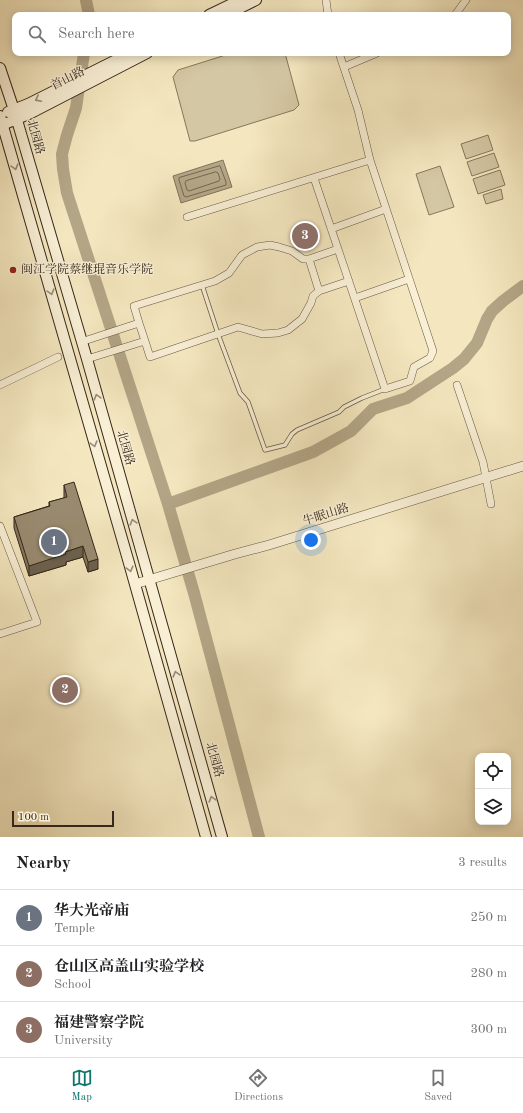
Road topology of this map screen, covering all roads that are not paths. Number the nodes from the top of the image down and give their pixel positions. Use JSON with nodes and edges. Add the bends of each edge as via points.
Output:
{"nodes":[{"id":1,"x":240,"y":0,"type":"edge"},
{"id":2,"x":256,"y":0,"type":"edge"},
{"id":3,"x":326,"y":0,"type":"edge"},
{"id":4,"x":466,"y":0,"type":"edge"},
{"id":5,"x":215,"y":12,"type":"edge"},
{"id":6,"x":231,"y":12,"type":"edge"},
{"id":7,"x":328,"y":12,"type":"edge"},
{"id":8,"x":456,"y":12,"type":"edge"},
{"id":9,"x":125,"y":56,"type":"edge"},
{"id":10,"x":140,"y":56,"type":"edge"},
{"id":11,"x":340,"y":56,"type":"edge"},
{"id":12,"x":369,"y":56,"type":"edge"},
{"id":13,"x":344,"y":67,"type":"junction"},
{"id":14,"x":0,"y":68,"type":"edge"},
{"id":15,"x":91,"y":77,"type":"junction"},
{"id":16,"x":15,"y":114,"type":"junction"},
{"id":17,"x":1,"y":121,"type":"edge"},
{"id":18,"x":370,"y":160,"type":"junction"},
{"id":19,"x":314,"y":178,"type":"junction"},
{"id":20,"x":386,"y":209,"type":"junction"},
{"id":21,"x":187,"y":217,"type":"dead end"},
{"id":22,"x":331,"y":229,"type":"junction"},
{"id":23,"x":338,"y":249,"type":"junction"},
{"id":24,"x":309,"y":259,"type":"junction"},
{"id":25,"x":409,"y":279,"type":"junction"},
{"id":26,"x":349,"y":281,"type":"junction"},
{"id":27,"x":202,"y":285,"type":"junction"},
{"id":28,"x":320,"y":291,"type":"junction"},
{"id":29,"x":355,"y":298,"type":"junction"},
{"id":30,"x":139,"y":323,"type":"junction"},
{"id":31,"x":218,"y":334,"type":"junction"},
{"id":32,"x":86,"y":340,"type":"junction"},
{"id":33,"x":145,"y":341,"type":"junction"},
{"id":34,"x":58,"y":356,"type":"dead end"},
{"id":35,"x":87,"y":359,"type":"junction"},
{"id":36,"x":0,"y":385,"type":"edge"},
{"id":37,"x":457,"y":385,"type":"dead end"},
{"id":38,"x":385,"y":389,"type":"junction"},
{"id":39,"x":523,"y":466,"type":"edge"},
{"id":40,"x":486,"y":478,"type":"junction"},
{"id":41,"x":491,"y":504,"type":"dead end"},
{"id":42,"x":0,"y":526,"type":"edge"},
{"id":43,"x":140,"y":546,"type":"junction"},
{"id":44,"x":125,"y":550,"type":"junction"},
{"id":45,"x":149,"y":580,"type":"junction"},
{"id":46,"x":134,"y":584,"type":"junction"},
{"id":47,"x":160,"y":617,"type":"junction"},
{"id":48,"x":145,"y":621,"type":"junction"},
{"id":49,"x":0,"y":634,"type":"edge"},
{"id":50,"x":206,"y":837,"type":"edge"},
{"id":51,"x":222,"y":837,"type":"edge"}],
"edges":[{"from":1,"to":5,"type":"main road"},
{"from":2,"to":6,"type":"main road"},
{"from":3,"to":7,"type":"street"},
{"from":4,"to":8,"type":"street"},
{"from":9,"to":15,"type":"main road","name":"首山路"},
{"from":10,"to":15,"type":"main road","name":"首山路"},
{"from":11,"to":13,"type":"street"},
{"from":12,"to":13,"type":"street"},
{"from":13,"to":18,"type":"street"},
{"from":14,"to":16,"type":"main road","name":"北园路"},
{"from":15,"to":16,"type":"main road","name":"首山路","one_way":true,"via":[[73,81],[28,104]]},
{"from":15,"to":16,"type":"main road","name":"首山路","via":[[71,93],[29,114]]},
{"from":16,"to":17,"type":"main road","name":"首山路"},
{"from":16,"to":32,"type":"main road","name":"北园路"},
{"from":17,"to":44,"type":"main road","one_way":true},
{"from":18,"to":19,"type":"street"},
{"from":18,"to":20,"type":"street"},
{"from":19,"to":21,"type":"street"},
{"from":19,"to":22,"type":"street"},
{"from":20,"to":22,"type":"street"},
{"from":20,"to":25,"type":"street"},
{"from":22,"to":23,"type":"street"},
{"from":23,"to":24,"type":"street"},
{"from":23,"to":26,"type":"street"},
{"from":24,"to":27,"type":"street","via":[[303,259],[292,251],[274,245],[257,247],[242,255],[229,273]]},
{"from":24,"to":28,"type":"street"},
{"from":25,"to":29,"type":"street"},
{"from":25,"to":38,"type":"street","via":[[433,351],[430,358],[414,367],[410,381]]},
{"from":26,"to":28,"type":"street"},
{"from":26,"to":29,"type":"street"},
{"from":27,"to":30,"type":"street","via":[[134,306]]},
{"from":27,"to":31,"type":"lane"},
{"from":28,"to":31,"type":"street","via":[[313,296],[302,319],[288,330],[265,334],[238,327]]},
{"from":29,"to":38,"type":"street"},
{"from":30,"to":32,"type":"street"},
{"from":30,"to":33,"type":"street"},
{"from":31,"to":33,"type":"street","via":[[150,358]]},
{"from":31,"to":38,"type":"lane","via":[[240,393],[248,402],[265,450],[285,445],[298,430]]},
{"from":32,"to":35,"type":"main road","name":"北园路"},
{"from":33,"to":35,"type":"street"},
{"from":34,"to":36,"type":"street"},
{"from":43,"to":35,"type":"main road","name":"北园路","one_way":true},
{"from":37,"to":40,"type":"street"},
{"from":39,"to":40,"type":"street","name":"牛眠山路"},
{"from":40,"to":41,"type":"street"},
{"from":40,"to":45,"type":"street","name":"牛眠山路"},
{"from":42,"to":49,"type":"street","via":[[37,622]]},
{"from":43,"to":44,"type":"main road"},
{"from":43,"to":45,"type":"main road","name":"北园路"},
{"from":44,"to":46,"type":"main road","one_way":true},
{"from":45,"to":46,"type":"street","name":"牛眠山路"},
{"from":45,"to":47,"type":"main road","name":"北园路"},
{"from":46,"to":48,"type":"main road"},
{"from":47,"to":48,"type":"main road"},
{"from":51,"to":47,"type":"main road","name":"北园路","one_way":true},
{"from":48,"to":50,"type":"main road"}]}
